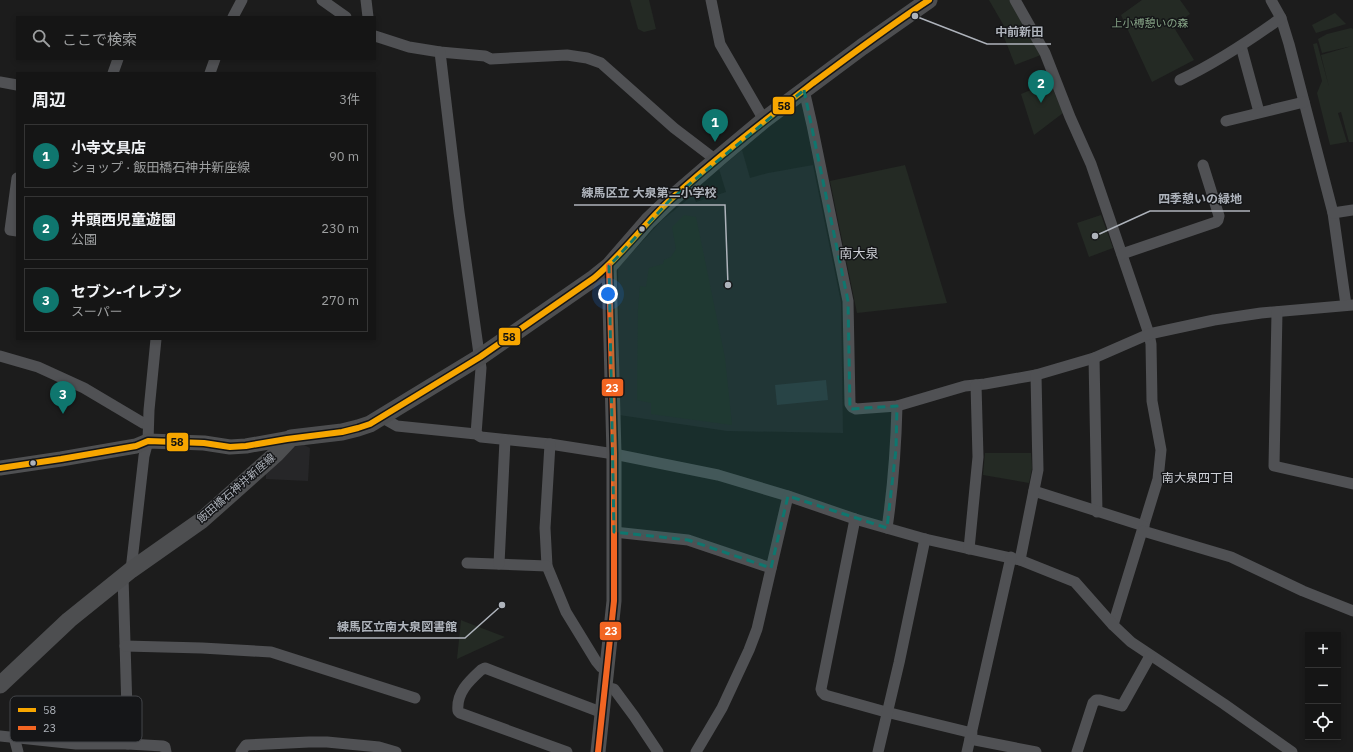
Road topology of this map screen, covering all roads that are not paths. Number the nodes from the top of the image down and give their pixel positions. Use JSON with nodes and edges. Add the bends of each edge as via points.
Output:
{"nodes":[{"id":1,"x":242,"y":0,"type":"edge"},
{"id":2,"x":322,"y":0,"type":"edge"},
{"id":3,"x":366,"y":0,"type":"edge"},
{"id":4,"x":711,"y":0,"type":"edge"},
{"id":5,"x":929,"y":0,"type":"edge"},
{"id":6,"x":1015,"y":0,"type":"edge"},
{"id":7,"x":1271,"y":0,"type":"edge"},
{"id":8,"x":234,"y":16,"type":"edge"},
{"id":9,"x":345,"y":16,"type":"edge"},
{"id":10,"x":368,"y":16,"type":"edge"},
{"id":11,"x":1282,"y":18,"type":"junction"},
{"id":12,"x":376,"y":36,"type":"edge"},
{"id":13,"x":1241,"y":46,"type":"junction"},
{"id":14,"x":440,"y":52,"type":"junction"},
{"id":15,"x":118,"y":60,"type":"edge"},
{"id":16,"x":215,"y":60,"type":"edge"},
{"id":17,"x":113,"y":72,"type":"edge"},
{"id":18,"x":210,"y":72,"type":"edge"},
{"id":19,"x":1180,"y":80,"type":"dead end"},
{"id":20,"x":0,"y":82,"type":"edge"},
{"id":21,"x":16,"y":85,"type":"edge"},
{"id":22,"x":804,"y":90,"type":"junction"},
{"id":23,"x":1304,"y":102,"type":"junction"},
{"id":24,"x":1259,"y":112,"type":"junction"},
{"id":25,"x":764,"y":120,"type":"junction"},
{"id":26,"x":1226,"y":121,"type":"dead end"},
{"id":27,"x":716,"y":160,"type":"junction"},
{"id":28,"x":1203,"y":165,"type":"dead end"},
{"id":29,"x":16,"y":185,"type":"edge"},
{"id":30,"x":1353,"y":210,"type":"edge"},
{"id":31,"x":1333,"y":213,"type":"junction"},
{"id":32,"x":16,"y":232,"type":"edge"},
{"id":33,"x":1122,"y":254,"type":"junction"},
{"id":34,"x":609,"y":266,"type":"junction"},
{"id":35,"x":1349,"y":305,"type":"edge"},
{"id":36,"x":1277,"y":312,"type":"junction"},
{"id":37,"x":1149,"y":334,"type":"junction"},
{"id":38,"x":156,"y":340,"type":"edge"},
{"id":39,"x":0,"y":356,"type":"edge"},
{"id":40,"x":480,"y":357,"type":"junction"},
{"id":41,"x":1094,"y":358,"type":"junction"},
{"id":42,"x":1036,"y":374,"type":"junction"},
{"id":43,"x":976,"y":385,"type":"junction"},
{"id":44,"x":897,"y":406,"type":"junction"},
{"id":45,"x":381,"y":417,"type":"junction"},
{"id":46,"x":148,"y":424,"type":"junction"},
{"id":47,"x":476,"y":434,"type":"junction"},
{"id":48,"x":291,"y":438,"type":"junction"},
{"id":49,"x":505,"y":440,"type":"junction"},
{"id":50,"x":148,"y":441,"type":"junction"},
{"id":51,"x":550,"y":444,"type":"junction"},
{"id":52,"x":614,"y":454,"type":"junction"},
{"id":53,"x":0,"y":468,"type":"edge"},
{"id":54,"x":1353,"y":484,"type":"edge"},
{"id":55,"x":1034,"y":491,"type":"junction"},
{"id":56,"x":788,"y":496,"type":"junction"},
{"id":57,"x":1097,"y":512,"type":"junction"},
{"id":58,"x":855,"y":519,"type":"junction"},
{"id":59,"x":887,"y":528,"type":"junction"},
{"id":60,"x":1144,"y":529,"type":"junction"},
{"id":61,"x":614,"y":532,"type":"junction"},
{"id":62,"x":925,"y":539,"type":"junction"},
{"id":63,"x":970,"y":549,"type":"junction"},
{"id":64,"x":1015,"y":559,"type":"junction"},
{"id":65,"x":467,"y":563,"type":"dead end"},
{"id":66,"x":499,"y":564,"type":"junction"},
{"id":67,"x":547,"y":566,"type":"junction"},
{"id":68,"x":771,"y":568,"type":"junction"},
{"id":69,"x":127,"y":573,"type":"junction"},
{"id":70,"x":1353,"y":611,"type":"edge"},
{"id":71,"x":1113,"y":625,"type":"junction"},
{"id":72,"x":125,"y":646,"type":"junction"},
{"id":73,"x":1150,"y":656,"type":"junction"},
{"id":74,"x":608,"y":670,"type":"junction"},
{"id":75,"x":0,"y":686,"type":"edge"},
{"id":76,"x":606,"y":687,"type":"junction"},
{"id":77,"x":127,"y":696,"type":"edge"},
{"id":78,"x":416,"y":698,"type":"dead end"},
{"id":79,"x":886,"y":712,"type":"junction"},
{"id":80,"x":603,"y":713,"type":"junction"},
{"id":81,"x":0,"y":736,"type":"edge"},
{"id":82,"x":971,"y":736,"type":"junction"},
{"id":83,"x":10,"y":737,"type":"edge"},
{"id":84,"x":15,"y":742,"type":"edge"},
{"id":85,"x":58,"y":742,"type":"edge"},
{"id":86,"x":128,"y":744,"type":"joint"},
{"id":87,"x":326,"y":747,"type":"edge"},
{"id":88,"x":379,"y":750,"type":"edge"},
{"id":89,"x":18,"y":752,"type":"edge"},
{"id":90,"x":166,"y":752,"type":"edge"},
{"id":91,"x":241,"y":752,"type":"edge"},
{"id":92,"x":396,"y":752,"type":"edge"},
{"id":93,"x":567,"y":752,"type":"edge"},
{"id":94,"x":598,"y":752,"type":"edge"},
{"id":95,"x":658,"y":752,"type":"edge"},
{"id":96,"x":696,"y":752,"type":"edge"},
{"id":97,"x":878,"y":752,"type":"edge"},
{"id":98,"x":967,"y":752,"type":"edge"},
{"id":99,"x":1036,"y":752,"type":"edge"},
{"id":100,"x":1078,"y":752,"type":"edge"},
{"id":101,"x":1292,"y":752,"type":"edge"}],
"edges":[{"from":1,"to":8,"type":"street"},
{"from":2,"to":9,"type":"street"},
{"from":3,"to":10,"type":"street"},
{"from":4,"to":25,"type":"street","via":[[720,44]]},
{"from":5,"to":22,"type":"main road"},
{"from":6,"to":33,"type":"street","via":[[1053,72],[1091,164]]},
{"from":7,"to":11,"type":"street"},
{"from":11,"to":13,"type":"street"},
{"from":11,"to":23,"type":"street"},
{"from":12,"to":14,"type":"street","via":[[409,47]]},
{"from":13,"to":19,"type":"street"},
{"from":13,"to":24,"type":"street"},
{"from":14,"to":27,"type":"street","via":[[491,58],[567,56],[587,58],[601,63],[674,128]]},
{"from":14,"to":40,"type":"street"},
{"from":15,"to":17,"type":"street"},
{"from":16,"to":18,"type":"street"},
{"from":20,"to":21,"type":"street"},
{"from":22,"to":25,"type":"main road"},
{"from":22,"to":44,"type":"street","via":[[848,301],[850,404],[856,409]]},
{"from":23,"to":24,"type":"street"},
{"from":23,"to":31,"type":"street"},
{"from":24,"to":26,"type":"street"},
{"from":25,"to":27,"type":"main road"},
{"from":27,"to":34,"type":"main road","via":[[648,221]]},
{"from":28,"to":33,"type":"street","via":[[1218,220]]},
{"from":29,"to":32,"type":"street","via":[[10,230]]},
{"from":30,"to":31,"type":"street"},
{"from":31,"to":35,"type":"street"},
{"from":33,"to":37,"type":"street"},
{"from":34,"to":40,"type":"main road"},
{"from":34,"to":52,"type":"street"},
{"from":35,"to":36,"type":"street"},
{"from":36,"to":37,"type":"street","via":[[1216,320]]},
{"from":36,"to":54,"type":"street","via":[[1274,466]]},
{"from":37,"to":41,"type":"street"},
{"from":37,"to":60,"type":"street","via":[[1152,401],[1161,450],[1158,480]]},
{"from":38,"to":46,"type":"street"},
{"from":39,"to":46,"type":"street","via":[[45,370],[84,388]]},
{"from":40,"to":45,"type":"main road"},
{"from":40,"to":47,"type":"street"},
{"from":41,"to":42,"type":"street"},
{"from":41,"to":57,"type":"street"},
{"from":42,"to":43,"type":"street"},
{"from":42,"to":55,"type":"street","via":[[1038,470]]},
{"from":43,"to":44,"type":"street"},
{"from":43,"to":63,"type":"street","via":[[978,457]]},
{"from":44,"to":59,"type":"street","via":[[896,449]]},
{"from":45,"to":47,"type":"street","via":[[397,426]]},
{"from":45,"to":48,"type":"main road","via":[[370,424],[342,432]]},
{"from":46,"to":50,"type":"street"},
{"from":47,"to":49,"type":"street"},
{"from":48,"to":50,"type":"street","via":[[246,446]]},
{"from":48,"to":69,"type":"main road","name":"飯田橋石神井新座線","via":[[202,520]]},
{"from":49,"to":51,"type":"street"},
{"from":49,"to":66,"type":"street"},
{"from":50,"to":53,"type":"street","via":[[136,446]]},
{"from":50,"to":69,"type":"street"},
{"from":51,"to":52,"type":"street"},
{"from":51,"to":67,"type":"street","via":[[545,528]]},
{"from":52,"to":56,"type":"street","via":[[718,475]]},
{"from":52,"to":61,"type":"street"},
{"from":55,"to":57,"type":"street"},
{"from":55,"to":64,"type":"street"},
{"from":56,"to":58,"type":"street"},
{"from":56,"to":68,"type":"street"},
{"from":57,"to":60,"type":"street"},
{"from":58,"to":59,"type":"street"},
{"from":58,"to":79,"type":"street","via":[[821,689],[825,695]]},
{"from":59,"to":62,"type":"street"},
{"from":60,"to":70,"type":"street","via":[[1232,557],[1303,591]]},
{"from":60,"to":71,"type":"street"},
{"from":61,"to":68,"type":"street","via":[[688,540]]},
{"from":61,"to":74,"type":"street","via":[[614,601]]},
{"from":62,"to":63,"type":"street"},
{"from":62,"to":79,"type":"street"},
{"from":63,"to":64,"type":"street"},
{"from":64,"to":71,"type":"street","via":[[1075,582]]},
{"from":64,"to":82,"type":"street"},
{"from":65,"to":66,"type":"street"},
{"from":66,"to":67,"type":"street"},
{"from":67,"to":74,"type":"street","via":[[566,612],[600,667]]},
{"from":68,"to":96,"type":"street","via":[[759,623],[750,650],[722,708]]},
{"from":69,"to":72,"type":"street"},
{"from":69,"to":75,"type":"main road","name":"飯田橋石神井新座線","via":[[69,620]]},
{"from":71,"to":73,"type":"street"},
{"from":72,"to":77,"type":"street"},
{"from":72,"to":78,"type":"street","via":[[271,652]]},
{"from":73,"to":100,"type":"street","via":[[1122,706],[1100,700],[1093,703]]},
{"from":73,"to":101,"type":"street"},
{"from":74,"to":76,"type":"street"},
{"from":76,"to":80,"type":"street"},
{"from":76,"to":95,"type":"street","via":[[614,689]]},
{"from":79,"to":82,"type":"street"},
{"from":79,"to":97,"type":"street"},
{"from":80,"to":93,"type":"street","via":[[485,668],[463,688],[457,707],[460,713]]},
{"from":80,"to":94,"type":"street"},
{"from":81,"to":83,"type":"street"},
{"from":82,"to":98,"type":"street"},
{"from":82,"to":99,"type":"street"},
{"from":84,"to":89,"type":"street"},
{"from":85,"to":86,"type":"street"},
{"from":86,"to":90,"type":"street","via":[[162,746]]},
{"from":87,"to":88,"type":"street"},
{"from":87,"to":91,"type":"street","via":[[309,742],[246,745]]},
{"from":88,"to":92,"type":"street"}]}
